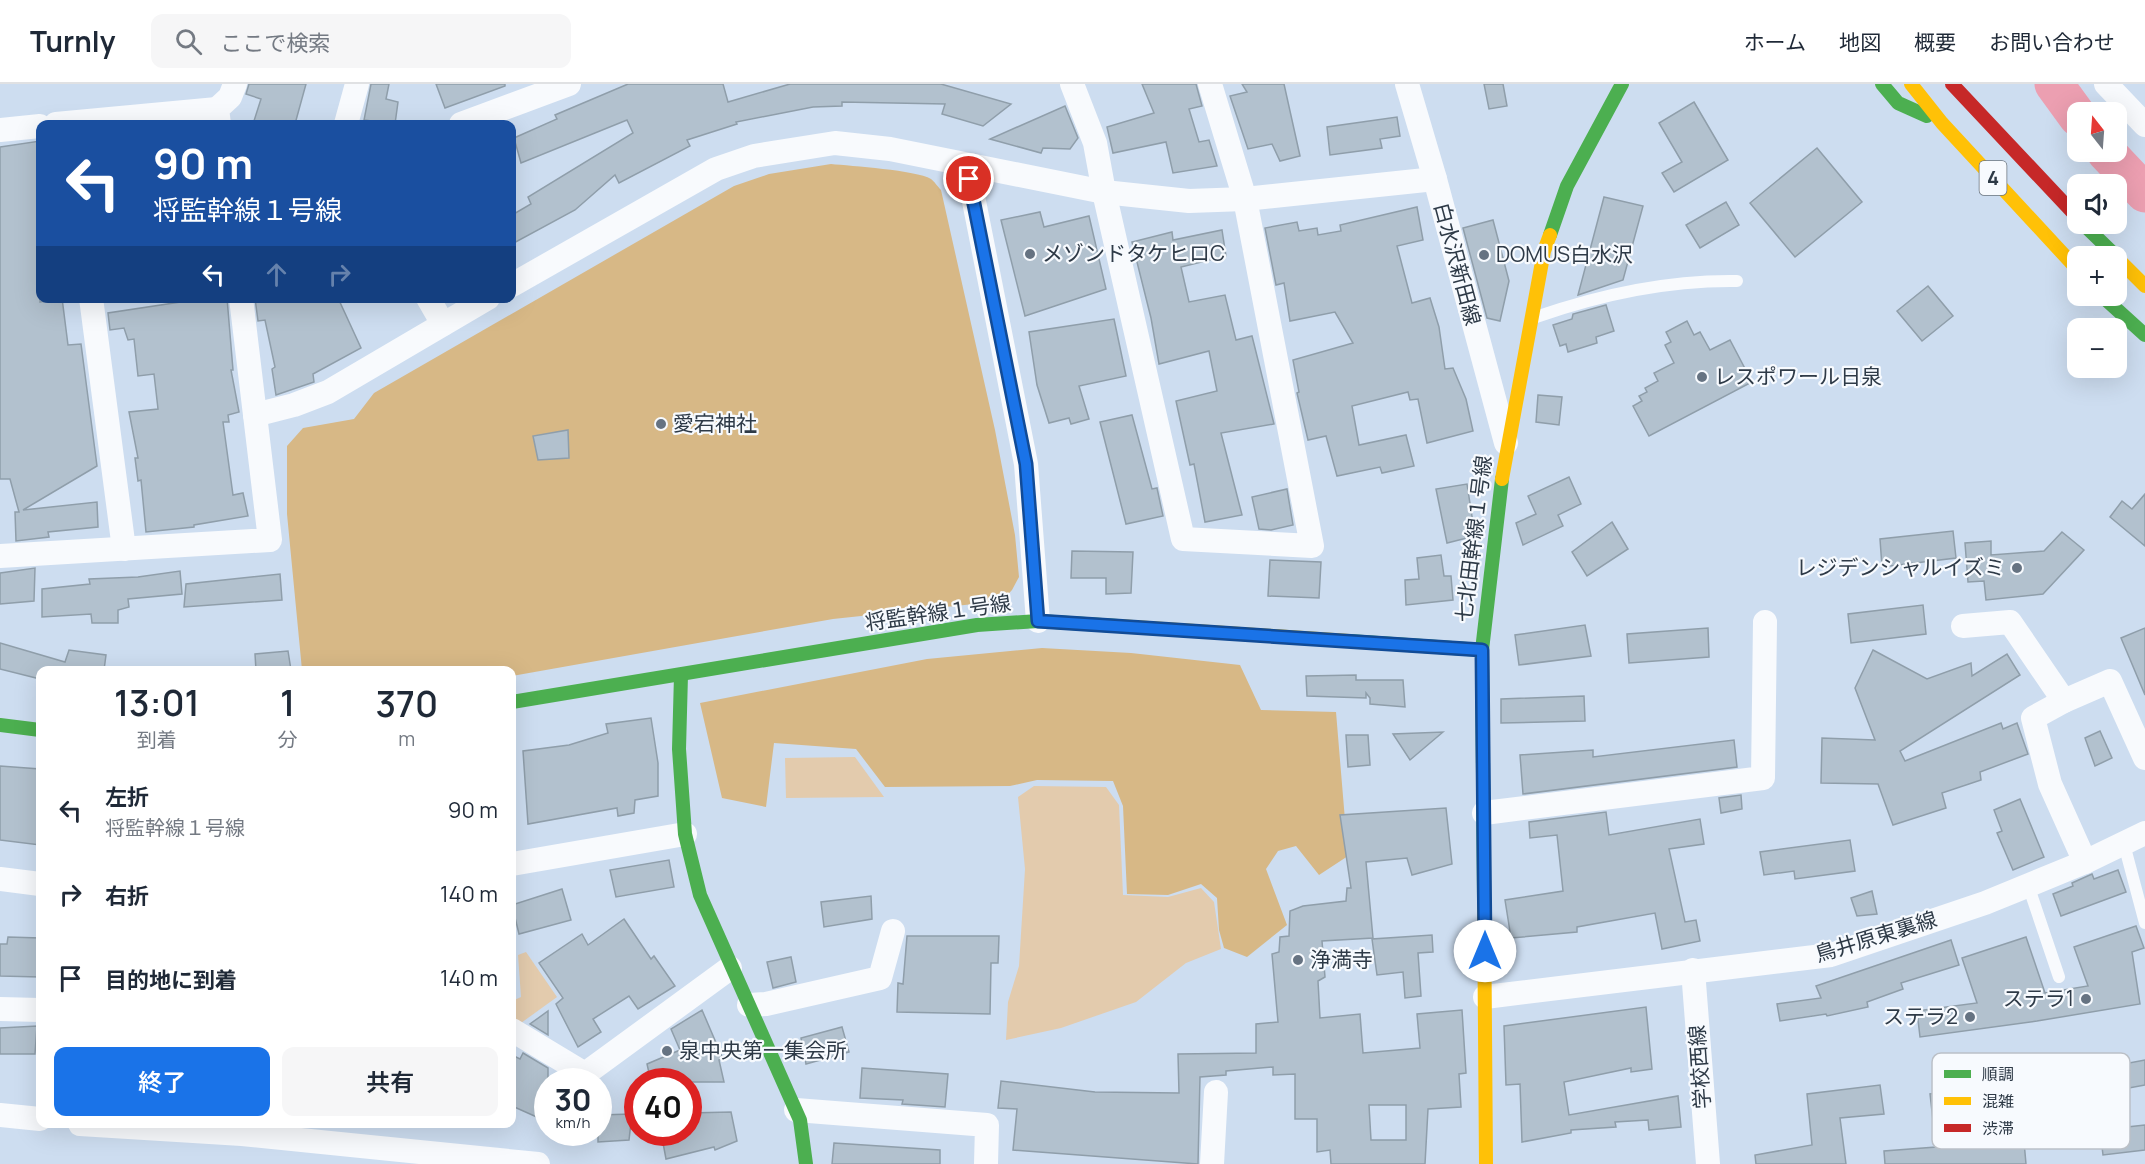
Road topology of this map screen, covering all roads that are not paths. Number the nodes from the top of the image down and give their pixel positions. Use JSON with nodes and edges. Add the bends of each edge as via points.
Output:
{"nodes":[{"id":1,"x":235,"y":84,"type":"edge"},
{"id":2,"x":357,"y":84,"type":"edge"},
{"id":3,"x":569,"y":84,"type":"edge"},
{"id":4,"x":1072,"y":84,"type":"edge"},
{"id":5,"x":1210,"y":84,"type":"edge"},
{"id":6,"x":1407,"y":84,"type":"edge"},
{"id":7,"x":1622,"y":84,"type":"edge"},
{"id":8,"x":1882,"y":84,"type":"edge"},
{"id":9,"x":1911,"y":84,"type":"edge"},
{"id":10,"x":1952,"y":84,"type":"edge"},
{"id":11,"x":2106,"y":84,"type":"edge"},
{"id":12,"x":218,"y":117,"type":"edge"},
{"id":13,"x":152,"y":120,"type":"edge"},
{"id":14,"x":347,"y":120,"type":"edge"},
{"id":15,"x":472,"y":120,"type":"edge"},
{"id":16,"x":1942,"y":123,"type":"junction"},
{"id":17,"x":2145,"y":125,"type":"edge"},
{"id":18,"x":36,"y":126,"type":"edge"},
{"id":19,"x":0,"y":130,"type":"edge"},
{"id":20,"x":967,"y":166,"type":"junction"},
{"id":21,"x":1435,"y":180,"type":"junction"},
{"id":22,"x":1104,"y":192,"type":"junction"},
{"id":23,"x":1245,"y":199,"type":"junction"},
{"id":24,"x":2067,"y":206,"type":"edge"},
{"id":25,"x":2093,"y":234,"type":"edge"},
{"id":26,"x":2105,"y":246,"type":"edge"},
{"id":27,"x":2067,"y":258,"type":"edge"},
{"id":28,"x":2127,"y":268,"type":"edge"},
{"id":29,"x":1737,"y":281,"type":"dead end"},
{"id":30,"x":516,"y":283,"type":"edge"},
{"id":31,"x":2145,"y":286,"type":"edge"},
{"id":32,"x":92,"y":303,"type":"edge"},
{"id":33,"x":242,"y":303,"type":"edge"},
{"id":34,"x":431,"y":303,"type":"edge"},
{"id":35,"x":479,"y":303,"type":"edge"},
{"id":36,"x":2113,"y":306,"type":"edge"},
{"id":37,"x":1529,"y":319,"type":"junction"},
{"id":38,"x":443,"y":324,"type":"junction"},
{"id":39,"x":2145,"y":335,"type":"edge"},
{"id":40,"x":255,"y":415,"type":"junction"},
{"id":41,"x":1506,"y":445,"type":"junction"},
{"id":42,"x":124,"y":549,"type":"junction"},
{"id":43,"x":0,"y":556,"type":"edge"},
{"id":44,"x":1038,"y":621,"type":"junction"},
{"id":45,"x":1765,"y":622,"type":"dead end"},
{"id":46,"x":1963,"y":626,"type":"dead end"},
{"id":47,"x":1482,"y":650,"type":"junction"},
{"id":48,"x":681,"y":675,"type":"junction"},
{"id":49,"x":516,"y":701,"type":"edge"},
{"id":50,"x":2064,"y":701,"type":"junction"},
{"id":51,"x":0,"y":725,"type":"edge"},
{"id":52,"x":36,"y":730,"type":"edge"},
{"id":53,"x":2145,"y":758,"type":"edge"},
{"id":54,"x":1484,"y":813,"type":"junction"},
{"id":55,"x":685,"y":834,"type":"junction"},
{"id":56,"x":2134,"y":838,"type":"edge"},
{"id":57,"x":2085,"y":862,"type":"junction"},
{"id":58,"x":516,"y":863,"type":"edge"},
{"id":59,"x":0,"y":879,"type":"edge"},
{"id":60,"x":36,"y":884,"type":"edge"},
{"id":61,"x":2028,"y":885,"type":"junction"},
{"id":62,"x":2145,"y":923,"type":"edge"},
{"id":63,"x":893,"y":931,"type":"dead end"},
{"id":64,"x":730,"y":968,"type":"junction"},
{"id":65,"x":1693,"y":970,"type":"junction"},
{"id":66,"x":2060,"y":977,"type":"dead end"},
{"id":67,"x":1485,"y":997,"type":"junction"},
{"id":68,"x":749,"y":1005,"type":"junction"},
{"id":69,"x":0,"y":1009,"type":"edge"},
{"id":70,"x":36,"y":1010,"type":"edge"},
{"id":71,"x":516,"y":1032,"type":"edge"},
{"id":72,"x":1216,"y":1092,"type":"dead end"},
{"id":73,"x":796,"y":1110,"type":"junction"},
{"id":74,"x":0,"y":1115,"type":"edge"},
{"id":75,"x":36,"y":1119,"type":"edge"},
{"id":76,"x":226,"y":1128,"type":"edge"},
{"id":77,"x":538,"y":1164,"type":"edge"},
{"id":78,"x":806,"y":1164,"type":"edge"},
{"id":79,"x":986,"y":1164,"type":"edge"},
{"id":80,"x":1212,"y":1164,"type":"edge"},
{"id":81,"x":1486,"y":1164,"type":"edge"},
{"id":82,"x":1708,"y":1164,"type":"edge"}],
"edges":[{"from":1,"to":12,"type":"street"},
{"from":2,"to":14,"type":"street"},
{"from":3,"to":15,"type":"street"},
{"from":4,"to":22,"type":"street","via":[[1095,143]]},
{"from":5,"to":23,"type":"street"},
{"from":6,"to":21,"type":"street","name":"白水沢新田線"},
{"from":7,"to":37,"type":"main road","name":"七北田幹線１号線","via":[[1567,186],[1544,251]]},
{"from":8,"to":16,"type":"main road","via":[[1898,103]]},
{"from":9,"to":16,"type":"main road","number":"4"},
{"from":10,"to":24,"type":"main road","number":"4"},
{"from":11,"to":17,"type":"street"},
{"from":12,"to":13,"type":"street"},
{"from":16,"to":27,"type":"main road","number":"4"},
{"from":18,"to":19,"type":"street"},
{"from":20,"to":22,"type":"street"},
{"from":20,"to":30,"type":"street","via":[[890,149],[835,143],[754,156],[716,170]]},
{"from":20,"to":44,"type":"street","via":[[1026,464]]},
{"from":21,"to":23,"type":"street"},
{"from":21,"to":41,"type":"street","name":"白水沢新田線"},
{"from":22,"to":23,"type":"street","via":[[1189,201]]},
{"from":22,"to":23,"type":"street","via":[[1183,540],[1312,546]]},
{"from":25,"to":26,"type":"main road"},
{"from":28,"to":31,"type":"main road"},
{"from":29,"to":37,"type":"lane","via":[[1702,280],[1632,291]]},
{"from":32,"to":42,"type":"street"},
{"from":33,"to":40,"type":"street"},
{"from":34,"to":38,"type":"street"},
{"from":35,"to":38,"type":"street"},
{"from":36,"to":39,"type":"main road"},
{"from":37,"to":41,"type":"main road","name":"七北田幹線１号線"},
{"from":38,"to":40,"type":"street","via":[[328,392]]},
{"from":40,"to":42,"type":"street","via":[[270,540]]},
{"from":41,"to":47,"type":"main road","name":"七北田幹線１号線"},
{"from":42,"to":43,"type":"street"},
{"from":44,"to":47,"type":"main road","name":"将監幹線１号線"},
{"from":44,"to":48,"type":"main road","name":"将監幹線１号線","via":[[977,625]]},
{"from":45,"to":54,"type":"street","via":[[1763,778]]},
{"from":46,"to":50,"type":"street","via":[[2010,622]]},
{"from":47,"to":54,"type":"main road","name":"七北田幹線１号線"},
{"from":48,"to":49,"type":"main road","name":"将監幹線１号線"},
{"from":48,"to":55,"type":"main road","via":[[679,749]]},
{"from":50,"to":53,"type":"street","via":[[2110,681]]},
{"from":50,"to":57,"type":"street","via":[[2033,718],[2050,784]]},
{"from":51,"to":52,"type":"main road"},
{"from":54,"to":67,"type":"main road","name":"七北田幹線１号線"},
{"from":55,"to":58,"type":"street"},
{"from":55,"to":64,"type":"main road","via":[[700,895]]},
{"from":56,"to":57,"type":"street","name":"鳥井原東裏線"},
{"from":56,"to":62,"type":"lane"},
{"from":57,"to":61,"type":"street","name":"鳥井原東裏線"},
{"from":59,"to":60,"type":"street"},
{"from":61,"to":65,"type":"street","name":"鳥井原東裏線","via":[[1832,955]]},
{"from":61,"to":66,"type":"lane"},
{"from":63,"to":68,"type":"street","via":[[880,978]]},
{"from":64,"to":68,"type":"main road"},
{"from":64,"to":71,"type":"street","via":[[585,1074]]},
{"from":65,"to":67,"type":"street","name":"鳥井原東裏線"},
{"from":65,"to":82,"type":"street","name":"学校西線"},
{"from":67,"to":81,"type":"main road","name":"七北田幹線１号線"},
{"from":68,"to":73,"type":"main road"},
{"from":69,"to":70,"type":"street"},
{"from":72,"to":80,"type":"street"},
{"from":73,"to":78,"type":"main road"},
{"from":73,"to":79,"type":"street","via":[[987,1125]]},
{"from":74,"to":75,"type":"street"},
{"from":76,"to":77,"type":"street"}]}
